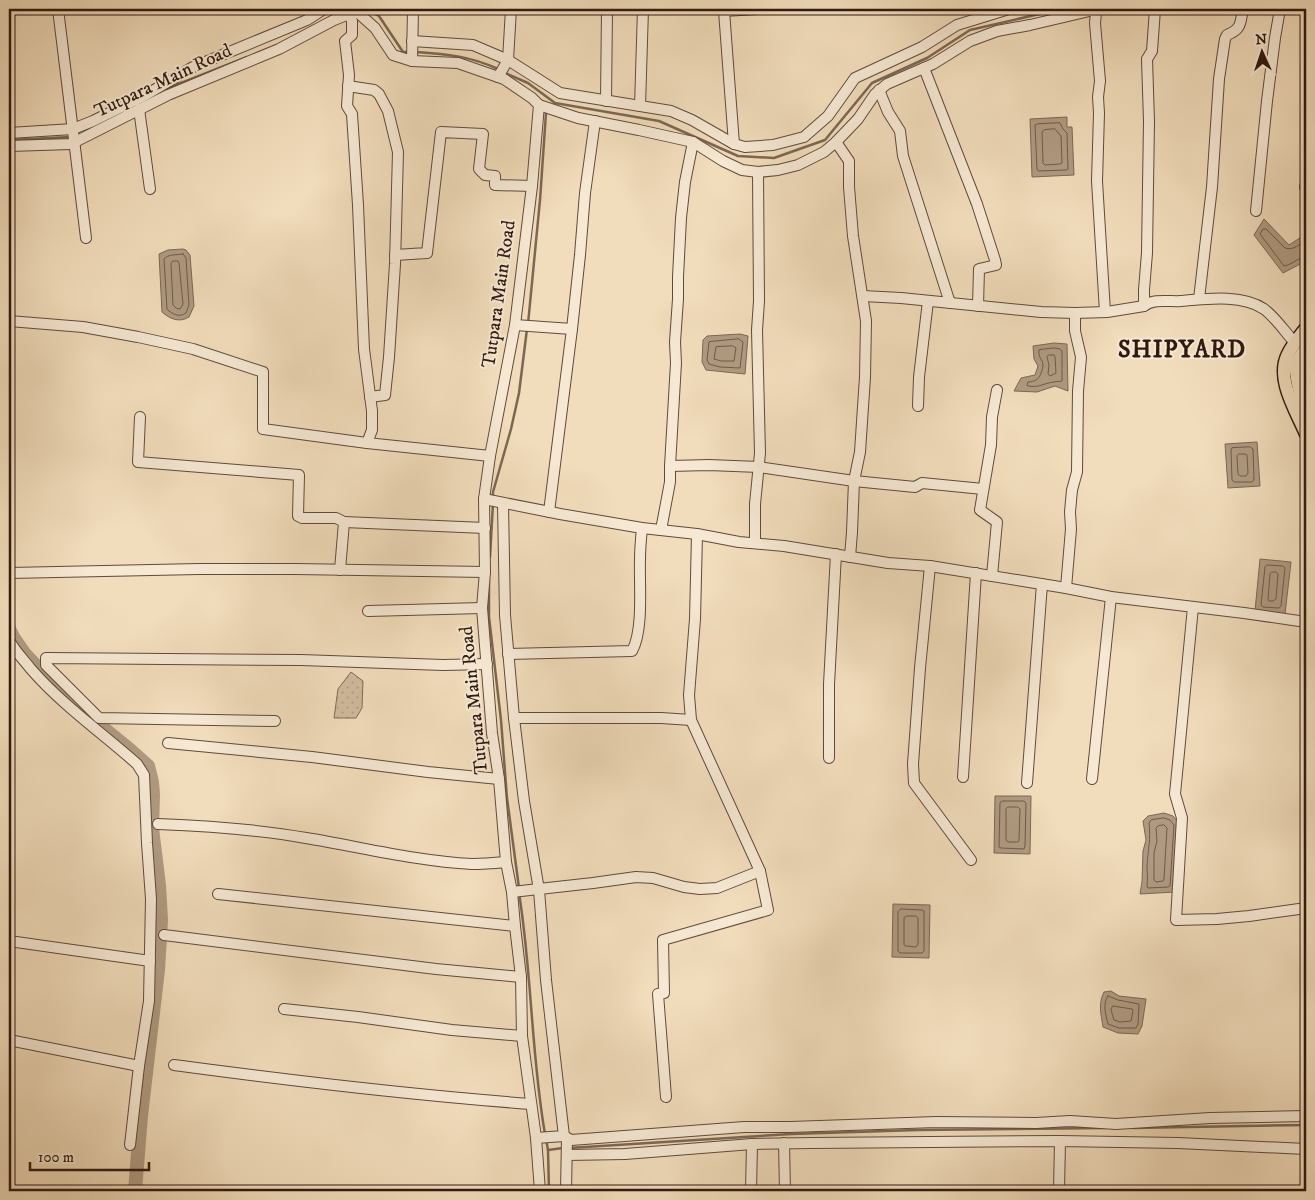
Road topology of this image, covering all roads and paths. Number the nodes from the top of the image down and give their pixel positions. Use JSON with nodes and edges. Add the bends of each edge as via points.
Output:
{"nodes":[{"id":1,"x":58,"y":9,"type":"edge"},
{"id":2,"x":324,"y":9,"type":"edge"},
{"id":3,"x":413,"y":9,"type":"edge"},
{"id":4,"x":511,"y":9,"type":"edge"},
{"id":5,"x":607,"y":9,"type":"edge"},
{"id":6,"x":643,"y":9,"type":"edge"},
{"id":7,"x":757,"y":9,"type":"edge"},
{"id":8,"x":1008,"y":9,"type":"edge"},
{"id":9,"x":1098,"y":9,"type":"edge"},
{"id":10,"x":1155,"y":9,"type":"edge"},
{"id":11,"x":1243,"y":9,"type":"edge"},
{"id":12,"x":1280,"y":9,"type":"edge"},
{"id":13,"x":351,"y":11,"type":"edge"},
{"id":14,"x":412,"y":43,"type":"junction"},
{"id":15,"x":412,"y":59,"type":"junction"},
{"id":16,"x":924,"y":68,"type":"junction"},
{"id":17,"x":502,"y":70,"type":"junction"},
{"id":18,"x":348,"y":86,"type":"junction"},
{"id":19,"x":879,"y":90,"type":"junction"},
{"id":20,"x":606,"y":101,"type":"junction"},
{"id":21,"x":539,"y":105,"type":"junction"},
{"id":22,"x":640,"y":106,"type":"junction"},
{"id":23,"x":140,"y":109,"type":"junction"},
{"id":24,"x":595,"y":121,"type":"junction"},
{"id":25,"x":9,"y":133,"type":"edge"},
{"id":26,"x":73,"y":136,"type":"junction"},
{"id":27,"x":693,"y":142,"type":"junction"},
{"id":28,"x":836,"y":142,"type":"junction"},
{"id":29,"x":734,"y":144,"type":"junction"},
{"id":30,"x":9,"y":146,"type":"edge"},
{"id":31,"x":758,"y":172,"type":"junction"},
{"id":32,"x":532,"y":186,"type":"junction"},
{"id":33,"x":150,"y":190,"type":"dead end"},
{"id":34,"x":1256,"y":212,"type":"dead end"},
{"id":35,"x":86,"y":238,"type":"dead end"},
{"id":36,"x":395,"y":255,"type":"junction"},
{"id":37,"x":863,"y":296,"type":"junction"},
{"id":38,"x":1199,"y":299,"type":"junction"},
{"id":39,"x":928,"y":301,"type":"junction"},
{"id":40,"x":950,"y":303,"type":"junction"},
{"id":41,"x":978,"y":306,"type":"junction"},
{"id":42,"x":1144,"y":306,"type":"junction"},
{"id":43,"x":1105,"y":312,"type":"junction"},
{"id":44,"x":1075,"y":313,"type":"junction"},
{"id":45,"x":9,"y":321,"type":"edge"},
{"id":46,"x":524,"y":326,"type":"junction"},
{"id":47,"x":1306,"y":328,"type":"edge"},
{"id":48,"x":572,"y":329,"type":"junction"},
{"id":49,"x":1300,"y":346,"type":"edge"},
{"id":50,"x":997,"y":390,"type":"dead end"},
{"id":51,"x":370,"y":397,"type":"junction"},
{"id":52,"x":918,"y":406,"type":"dead end"},
{"id":53,"x":1306,"y":409,"type":"edge"},
{"id":54,"x":140,"y":417,"type":"dead end"},
{"id":55,"x":1306,"y":434,"type":"edge"},
{"id":56,"x":367,"y":443,"type":"junction"},
{"id":57,"x":490,"y":456,"type":"junction"},
{"id":58,"x":670,"y":466,"type":"junction"},
{"id":59,"x":758,"y":468,"type":"junction"},
{"id":60,"x":854,"y":481,"type":"junction"},
{"id":61,"x":983,"y":489,"type":"junction"},
{"id":62,"x":484,"y":500,"type":"junction"},
{"id":63,"x":503,"y":504,"type":"junction"},
{"id":64,"x":549,"y":512,"type":"junction"},
{"id":65,"x":344,"y":522,"type":"junction"},
{"id":66,"x":485,"y":528,"type":"junction"},
{"id":67,"x":642,"y":528,"type":"junction"},
{"id":68,"x":662,"y":530,"type":"junction"},
{"id":69,"x":697,"y":534,"type":"junction"},
{"id":70,"x":755,"y":543,"type":"junction"},
{"id":71,"x":836,"y":554,"type":"junction"},
{"id":72,"x":850,"y":556,"type":"junction"},
{"id":73,"x":930,"y":566,"type":"junction"},
{"id":74,"x":340,"y":570,"type":"junction"},
{"id":75,"x":485,"y":572,"type":"junction"},
{"id":76,"x":9,"y":573,"type":"edge"},
{"id":77,"x":976,"y":574,"type":"junction"},
{"id":78,"x":992,"y":576,"type":"junction"},
{"id":79,"x":1042,"y":584,"type":"junction"},
{"id":80,"x":1066,"y":588,"type":"junction"},
{"id":81,"x":1111,"y":597,"type":"junction"},
{"id":82,"x":1193,"y":607,"type":"junction"},
{"id":83,"x":482,"y":608,"type":"junction"},
{"id":84,"x":368,"y":611,"type":"dead end"},
{"id":85,"x":1306,"y":622,"type":"edge"},
{"id":86,"x":9,"y":640,"type":"edge"},
{"id":87,"x":508,"y":654,"type":"junction"},
{"id":88,"x":487,"y":664,"type":"junction"},
{"id":89,"x":514,"y":718,"type":"junction"},
{"id":90,"x":691,"y":720,"type":"junction"},
{"id":91,"x":275,"y":721,"type":"dead end"},
{"id":92,"x":168,"y":743,"type":"dead end"},
{"id":93,"x":829,"y":758,"type":"dead end"},
{"id":94,"x":963,"y":777,"type":"dead end"},
{"id":95,"x":500,"y":779,"type":"junction"},
{"id":96,"x":1092,"y":779,"type":"dead end"},
{"id":97,"x":1027,"y":783,"type":"dead end"},
{"id":98,"x":158,"y":824,"type":"dead end"},
{"id":99,"x":971,"y":860,"type":"dead end"},
{"id":100,"x":506,"y":862,"type":"junction"},
{"id":101,"x":760,"y":871,"type":"junction"},
{"id":102,"x":539,"y":890,"type":"junction"},
{"id":103,"x":512,"y":892,"type":"junction"},
{"id":104,"x":218,"y":894,"type":"dead end"},
{"id":105,"x":1306,"y":908,"type":"edge"},
{"id":106,"x":515,"y":926,"type":"junction"},
{"id":107,"x":164,"y":936,"type":"dead end"},
{"id":108,"x":9,"y":942,"type":"edge"},
{"id":109,"x":150,"y":961,"type":"junction"},
{"id":110,"x":521,"y":977,"type":"junction"},
{"id":111,"x":284,"y":1009,"type":"dead end"},
{"id":112,"x":522,"y":1036,"type":"junction"},
{"id":113,"x":9,"y":1040,"type":"edge"},
{"id":114,"x":174,"y":1064,"type":"dead end"},
{"id":115,"x":139,"y":1066,"type":"junction"},
{"id":116,"x":666,"y":1097,"type":"dead end"},
{"id":117,"x":531,"y":1104,"type":"junction"},
{"id":118,"x":1306,"y":1116,"type":"edge"},
{"id":119,"x":566,"y":1137,"type":"junction"},
{"id":120,"x":536,"y":1138,"type":"junction"},
{"id":121,"x":1060,"y":1141,"type":"junction"},
{"id":122,"x":784,"y":1143,"type":"junction"},
{"id":123,"x":752,"y":1144,"type":"junction"},
{"id":124,"x":130,"y":1145,"type":"dead end"},
{"id":125,"x":1306,"y":1149,"type":"edge"},
{"id":126,"x":567,"y":1155,"type":"junction"},
{"id":127,"x":540,"y":1191,"type":"edge"},
{"id":128,"x":566,"y":1191,"type":"edge"},
{"id":129,"x":751,"y":1191,"type":"edge"},
{"id":130,"x":786,"y":1191,"type":"edge"},
{"id":131,"x":1059,"y":1191,"type":"edge"}],
"edges":[{"from":1,"to":26,"type":"street"},
{"from":2,"to":26,"type":"street","via":[[307,20],[193,67],[93,121]]},
{"from":3,"to":14,"type":"street"},
{"from":4,"to":17,"type":"street"},
{"from":5,"to":20,"type":"street"},
{"from":6,"to":22,"type":"street"},
{"from":7,"to":29,"type":"street","via":[[724,11]]},
{"from":8,"to":29,"type":"street","via":[[957,25],[855,78],[828,116],[804,137],[773,145],[745,147]]},
{"from":9,"to":16,"type":"street","via":[[997,31],[970,41]]},
{"from":9,"to":43,"type":"street","via":[[1095,23],[1100,81],[1097,181]]},
{"from":10,"to":42,"type":"street","via":[[1152,51],[1147,59],[1150,121]]},
{"from":11,"to":38,"type":"street","via":[[1238,28],[1226,36],[1219,79]]},
{"from":12,"to":34,"type":"street"},
{"from":13,"to":15,"type":"street","via":[[356,11],[376,28],[393,55]]},
{"from":13,"to":18,"type":"street","via":[[352,35],[346,41]]},
{"from":13,"to":23,"type":"street","name":"Tutpara Main Road","via":[[279,48]]},
{"from":14,"to":15,"type":"street"},
{"from":14,"to":17,"type":"street","via":[[473,45]]},
{"from":15,"to":17,"type":"street"},
{"from":16,"to":19,"type":"street"},
{"from":16,"to":41,"type":"street","via":[[978,204],[995,260],[996,265],[979,269]]},
{"from":17,"to":20,"type":"street","via":[[560,93]]},
{"from":17,"to":21,"type":"street","via":[[504,79]]},
{"from":18,"to":36,"type":"street","via":[[374,90],[388,111],[398,152]]},
{"from":18,"to":51,"type":"street","via":[[347,106],[352,114],[358,205],[364,349]]},
{"from":19,"to":28,"type":"street"},
{"from":19,"to":40,"type":"street","via":[[900,132],[903,156]]},
{"from":20,"to":22,"type":"street"},
{"from":21,"to":24,"type":"street"},
{"from":21,"to":32,"type":"street","name":"Tutpara Main Road"},
{"from":22,"to":29,"type":"street","via":[[671,111]]},
{"from":23,"to":26,"type":"street","name":"Tutpara Main Road"},
{"from":23,"to":33,"type":"street"},
{"from":24,"to":27,"type":"street"},
{"from":24,"to":48,"type":"street"},
{"from":25,"to":26,"type":"street"},
{"from":26,"to":30,"type":"street","name":"Tutpara Main Road","via":[[71,144]]},
{"from":26,"to":35,"type":"street"},
{"from":27,"to":31,"type":"street","via":[[742,170]]},
{"from":27,"to":58,"type":"street","via":[[681,218]]},
{"from":28,"to":31,"type":"street","via":[[798,165]]},
{"from":28,"to":37,"type":"street","via":[[848,161]]},
{"from":31,"to":59,"type":"street"},
{"from":32,"to":36,"type":"street","via":[[495,185],[495,176],[479,170],[483,134],[441,132],[427,253]]},
{"from":32,"to":46,"type":"street","name":"Tutpara Main Road"},
{"from":36,"to":51,"type":"street","via":[[385,394]]},
{"from":37,"to":39,"type":"street"},
{"from":37,"to":60,"type":"street","via":[[865,377],[860,452]]},
{"from":38,"to":42,"type":"street","via":[[1161,301]]},
{"from":38,"to":49,"type":"street","via":[[1238,299],[1256,305],[1264,309]]},
{"from":39,"to":40,"type":"street"},
{"from":39,"to":52,"type":"street"},
{"from":40,"to":41,"type":"street"},
{"from":41,"to":44,"type":"street"},
{"from":42,"to":43,"type":"street"},
{"from":43,"to":44,"type":"street"},
{"from":44,"to":80,"type":"street","via":[[1080,357],[1077,472],[1072,490]]},
{"from":45,"to":56,"type":"street","via":[[82,327],[138,337],[193,349],[263,372],[263,429]]},
{"from":46,"to":48,"type":"street"},
{"from":46,"to":57,"type":"street","name":"Tutpara Main Road"},
{"from":47,"to":49,"type":"main road"},
{"from":48,"to":64,"type":"street"},
{"from":49,"to":53,"type":"main road","via":[[1295,364]]},
{"from":49,"to":55,"type":"main road","via":[[1287,354],[1284,365],[1288,392]]},
{"from":50,"to":61,"type":"street"},
{"from":51,"to":56,"type":"street","via":[[372,430]]},
{"from":54,"to":65,"type":"street","via":[[138,462],[299,475],[298,516],[336,518]]},
{"from":56,"to":57,"type":"street"},
{"from":57,"to":62,"type":"street","name":"Tutpara Main Road"},
{"from":58,"to":59,"type":"street"},
{"from":58,"to":68,"type":"street"},
{"from":59,"to":60,"type":"street"},
{"from":59,"to":70,"type":"street"},
{"from":60,"to":61,"type":"street"},
{"from":60,"to":72,"type":"street"},
{"from":61,"to":78,"type":"street","via":[[980,510],[997,522]]},
{"from":62,"to":63,"type":"street"},
{"from":62,"to":66,"type":"street","name":"Tutpara Main Road"},
{"from":63,"to":64,"type":"street"},
{"from":63,"to":87,"type":"street"},
{"from":64,"to":67,"type":"street"},
{"from":65,"to":66,"type":"street"},
{"from":65,"to":74,"type":"street"},
{"from":66,"to":75,"type":"street","name":"Tutpara Main Road"},
{"from":67,"to":68,"type":"street"},
{"from":67,"to":87,"type":"street","via":[[639,627],[632,651]]},
{"from":68,"to":69,"type":"street"},
{"from":69,"to":70,"type":"street"},
{"from":69,"to":90,"type":"street","via":[[689,695]]},
{"from":70,"to":71,"type":"street"},
{"from":71,"to":72,"type":"street"},
{"from":71,"to":93,"type":"street","via":[[829,684]]},
{"from":72,"to":73,"type":"street"},
{"from":73,"to":77,"type":"street"},
{"from":73,"to":99,"type":"street","via":[[914,783]]},
{"from":74,"to":75,"type":"street"},
{"from":74,"to":76,"type":"street"},
{"from":75,"to":83,"type":"street","name":"Tutpara Main Road"},
{"from":77,"to":78,"type":"street"},
{"from":77,"to":94,"type":"street"},
{"from":78,"to":79,"type":"street"},
{"from":79,"to":80,"type":"street"},
{"from":79,"to":97,"type":"street"},
{"from":80,"to":81,"type":"street"},
{"from":81,"to":82,"type":"street"},
{"from":81,"to":96,"type":"street"},
{"from":82,"to":85,"type":"street"},
{"from":82,"to":105,"type":"street","via":[[1175,794],[1182,818],[1176,920],[1217,919]]},
{"from":83,"to":84,"type":"street"},
{"from":83,"to":88,"type":"street","name":"Tutpara Main Road"},
{"from":86,"to":109,"type":"street","via":[[43,683],[137,764],[144,775],[151,899]]},
{"from":87,"to":89,"type":"street"},
{"from":88,"to":91,"type":"street","via":[[46,658],[46,666],[98,718]]},
{"from":88,"to":95,"type":"street","name":"Tutpara Main Road","via":[[492,732]]},
{"from":89,"to":90,"type":"street"},
{"from":89,"to":102,"type":"street"},
{"from":90,"to":101,"type":"street"},
{"from":92,"to":95,"type":"street"},
{"from":95,"to":100,"type":"street","name":"Tutpara Main Road"},
{"from":98,"to":100,"type":"street","via":[[228,827],[432,860],[474,864]]},
{"from":100,"to":103,"type":"street","name":"Tutpara Main Road"},
{"from":101,"to":102,"type":"street","via":[[717,888],[684,887],[636,877]]},
{"from":101,"to":116,"type":"street","via":[[768,910],[663,940],[664,993],[658,994]]},
{"from":102,"to":103,"type":"street"},
{"from":102,"to":119,"type":"street","via":[[546,980]]},
{"from":103,"to":106,"type":"street","name":"Tutpara Main Road"},
{"from":104,"to":106,"type":"street"},
{"from":106,"to":110,"type":"street","name":"Tutpara Main Road"},
{"from":107,"to":110,"type":"street"},
{"from":108,"to":109,"type":"street"},
{"from":109,"to":115,"type":"street","via":[[149,1001]]},
{"from":110,"to":112,"type":"street","name":"Tutpara Main Road"},
{"from":111,"to":112,"type":"street"},
{"from":112,"to":117,"type":"street","name":"Tutpara Main Road"},
{"from":113,"to":115,"type":"street"},
{"from":114,"to":117,"type":"street","via":[[377,1090]]},
{"from":115,"to":124,"type":"street"},
{"from":117,"to":120,"type":"street","name":"Tutpara Main Road"},
{"from":118,"to":119,"type":"street","via":[[1116,1124],[936,1122],[744,1127],[571,1140]]},
{"from":119,"to":120,"type":"street"},
{"from":119,"to":126,"type":"street"},
{"from":120,"to":127,"type":"street","name":"Tutpara Main Road"},
{"from":121,"to":122,"type":"street"},
{"from":121,"to":125,"type":"street"},
{"from":121,"to":131,"type":"street"},
{"from":122,"to":123,"type":"street"},
{"from":122,"to":130,"type":"street"},
{"from":123,"to":126,"type":"street"},
{"from":123,"to":129,"type":"street"},
{"from":126,"to":128,"type":"street"}]}
